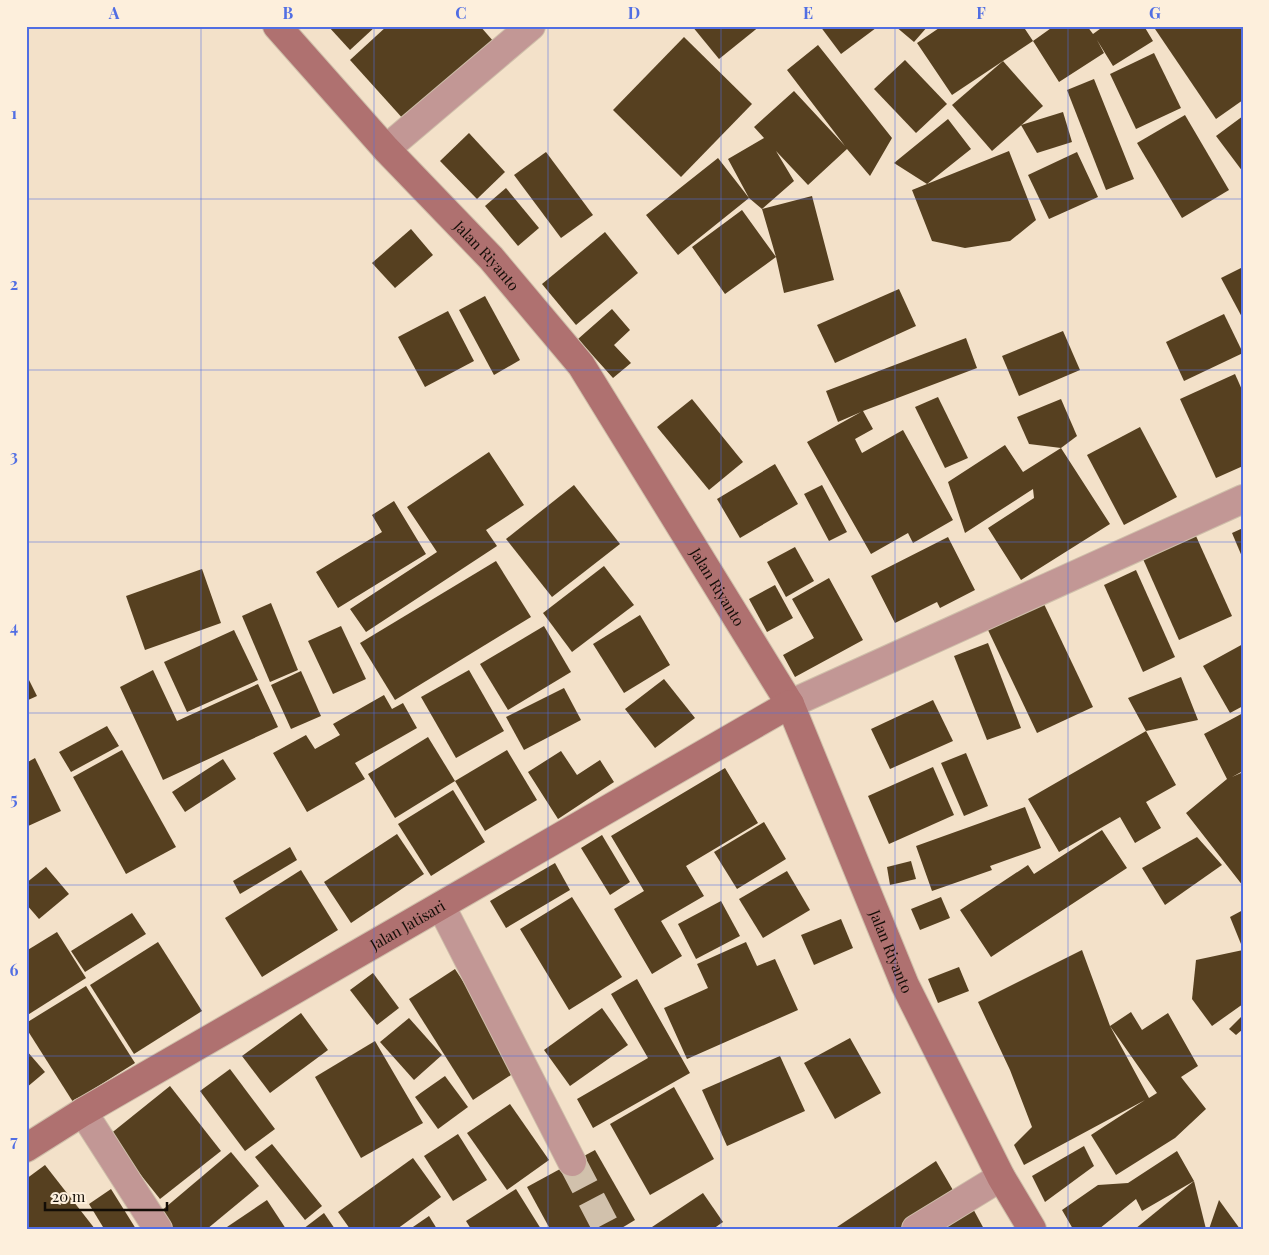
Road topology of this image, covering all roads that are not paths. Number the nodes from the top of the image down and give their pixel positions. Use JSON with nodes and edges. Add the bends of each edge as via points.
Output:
{"nodes":[{"id":1,"x":277,"y":26,"type":"edge"},
{"id":2,"x":531,"y":26,"type":"edge"},
{"id":3,"x":386,"y":149,"type":"junction"},
{"id":4,"x":1243,"y":500,"type":"edge"},
{"id":5,"x":790,"y":704,"type":"junction"},
{"id":6,"x":441,"y":906,"type":"junction"},
{"id":7,"x":83,"y":1112,"type":"junction"},
{"id":8,"x":26,"y":1148,"type":"edge"},
{"id":9,"x":572,"y":1162,"type":"tunnel mouth"},
{"id":10,"x":1001,"y":1177,"type":"junction"},
{"id":11,"x":158,"y":1229,"type":"edge"},
{"id":12,"x":916,"y":1229,"type":"edge"},
{"id":13,"x":1032,"y":1229,"type":"edge"}],
"edges":[{"from":1,"to":3,"type":"street","name":"Jalan Riyanto"},
{"from":2,"to":3,"type":"street"},
{"from":3,"to":5,"type":"street","name":"Jalan Riyanto","via":[[491,258],[581,365]]},
{"from":4,"to":5,"type":"street"},
{"from":5,"to":6,"type":"street","name":"Jalan Jatisari"},
{"from":5,"to":10,"type":"street","name":"Jalan Riyanto","via":[[905,985]]},
{"from":6,"to":7,"type":"street","name":"Jalan Jatisari"},
{"from":6,"to":9,"type":"street"},
{"from":7,"to":8,"type":"street","name":"Jalan Jatisari"},
{"from":7,"to":11,"type":"street"},
{"from":10,"to":12,"type":"street"},
{"from":10,"to":13,"type":"street","name":"Jalan Riyanto"}]}
